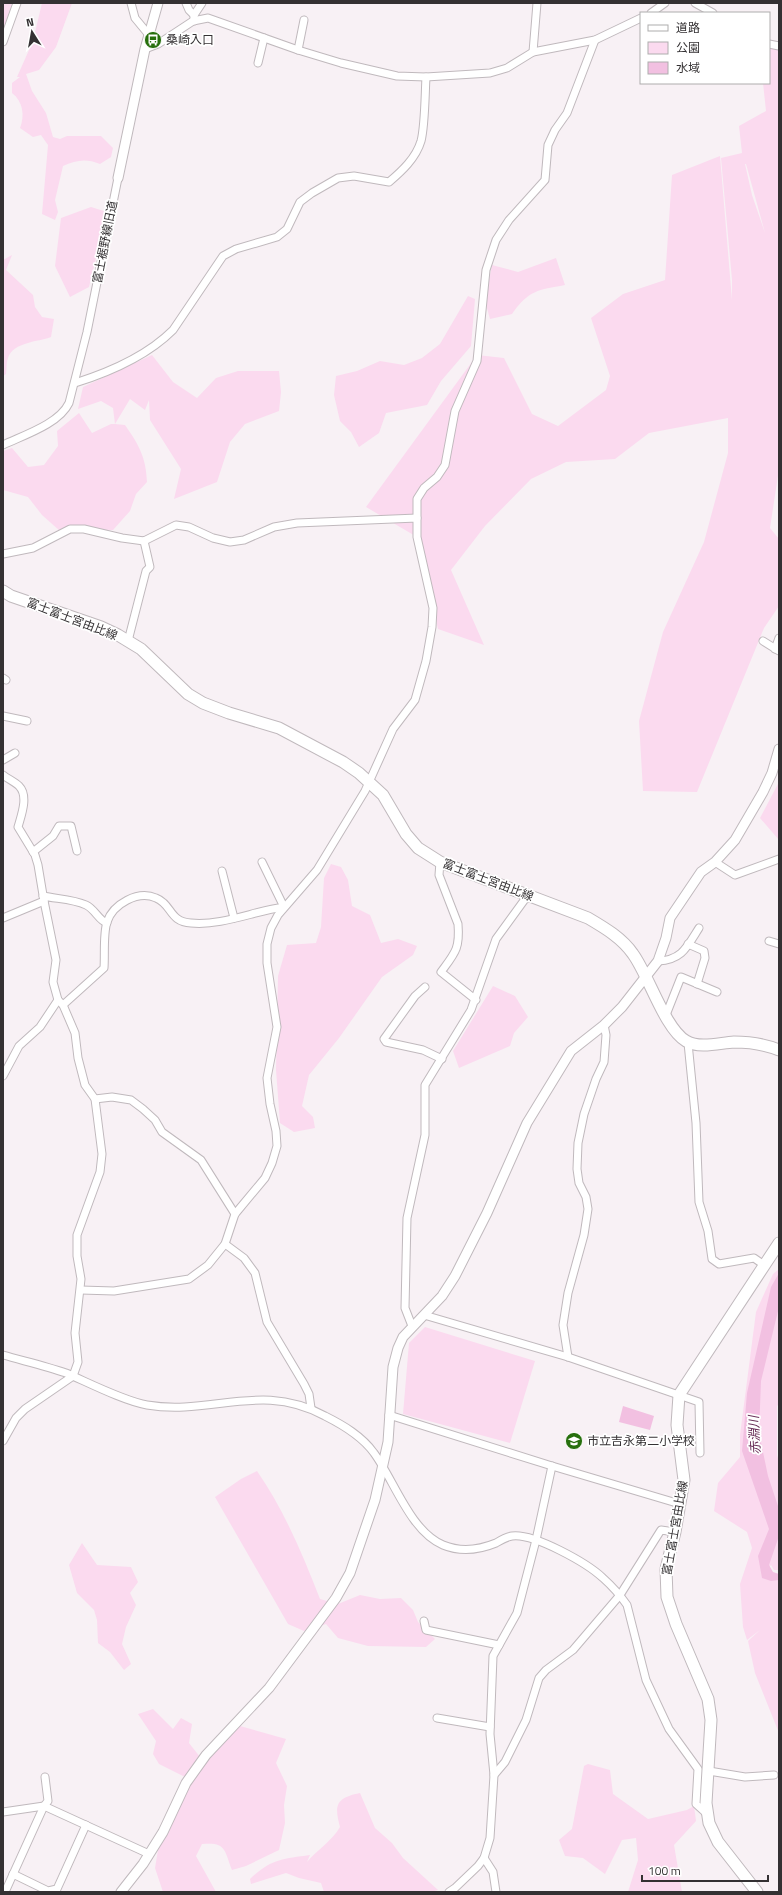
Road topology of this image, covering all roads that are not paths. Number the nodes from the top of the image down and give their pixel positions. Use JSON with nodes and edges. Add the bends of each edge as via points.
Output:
{"nodes":[{"id":1,"x":17,"y":3,"type":"edge"},
{"id":2,"x":131,"y":3,"type":"edge"},
{"id":3,"x":158,"y":3,"type":"edge"},
{"id":4,"x":186,"y":3,"type":"edge"},
{"id":5,"x":202,"y":3,"type":"edge"},
{"id":6,"x":538,"y":3,"type":"edge"},
{"id":7,"x":665,"y":3,"type":"edge"},
{"id":8,"x":695,"y":3,"type":"edge"},
{"id":9,"x":652,"y":12,"type":"edge"},
{"id":10,"x":711,"y":12,"type":"edge"},
{"id":11,"x":194,"y":18,"type":"junction"},
{"id":12,"x":640,"y":18,"type":"edge"},
{"id":13,"x":304,"y":20,"type":"dead end"},
{"id":14,"x":149,"y":35,"type":"junction"},
{"id":15,"x":264,"y":38,"type":"junction"},
{"id":16,"x":595,"y":40,"type":"junction"},
{"id":17,"x":3,"y":42,"type":"edge"},
{"id":18,"x":145,"y":49,"type":"junction"},
{"id":19,"x":298,"y":50,"type":"junction"},
{"id":20,"x":533,"y":52,"type":"junction"},
{"id":21,"x":258,"y":63,"type":"dead end"},
{"id":22,"x":426,"y":77,"type":"junction"},
{"id":23,"x":118,"y":178,"type":"joint"},
{"id":24,"x":75,"y":383,"type":"junction"},
{"id":25,"x":3,"y":445,"type":"edge"},
{"id":26,"x":417,"y":518,"type":"junction"},
{"id":27,"x":144,"y":541,"type":"junction"},
{"id":28,"x":3,"y":554,"type":"edge"},
{"id":29,"x":3,"y":591,"type":"edge"},
{"id":30,"x":779,"y":638,"type":"edge"},
{"id":31,"x":128,"y":640,"type":"junction"},
{"id":32,"x":763,"y":641,"type":"dead end"},
{"id":33,"x":777,"y":650,"type":"edge"},
{"id":34,"x":3,"y":716,"type":"edge"},
{"id":35,"x":27,"y":721,"type":"dead end"},
{"id":36,"x":779,"y":750,"type":"edge"},
{"id":37,"x":15,"y":753,"type":"dead end"},
{"id":38,"x":3,"y":760,"type":"edge"},
{"id":39,"x":3,"y":775,"type":"edge"},
{"id":40,"x":369,"y":782,"type":"junction"},
{"id":41,"x":77,"y":851,"type":"dead end"},
{"id":42,"x":33,"y":852,"type":"junction"},
{"id":43,"x":779,"y":859,"type":"edge"},
{"id":44,"x":262,"y":862,"type":"dead end"},
{"id":45,"x":440,"y":862,"type":"junction"},
{"id":46,"x":714,"y":862,"type":"junction"},
{"id":47,"x":222,"y":871,"type":"dead end"},
{"id":48,"x":528,"y":895,"type":"junction"},
{"id":49,"x":44,"y":899,"type":"junction"},
{"id":50,"x":284,"y":907,"type":"junction"},
{"id":51,"x":3,"y":918,"type":"edge"},
{"id":52,"x":234,"y":918,"type":"junction"},
{"id":53,"x":107,"y":923,"type":"junction"},
{"id":54,"x":699,"y":928,"type":"dead end"},
{"id":55,"x":769,"y":941,"type":"dead end"},
{"id":56,"x":688,"y":944,"type":"junction"},
{"id":57,"x":779,"y":944,"type":"edge"},
{"id":58,"x":658,"y":961,"type":"junction"},
{"id":59,"x":647,"y":976,"type":"junction"},
{"id":60,"x":696,"y":984,"type":"junction"},
{"id":61,"x":425,"y":986,"type":"dead end"},
{"id":62,"x":717,"y":992,"type":"dead end"},
{"id":63,"x":476,"y":1000,"type":"junction"},
{"id":64,"x":60,"y":1002,"type":"junction"},
{"id":65,"x":666,"y":1015,"type":"junction"},
{"id":66,"x":604,"y":1025,"type":"junction"},
{"id":67,"x":688,"y":1043,"type":"junction"},
{"id":68,"x":779,"y":1050,"type":"edge"},
{"id":69,"x":442,"y":1059,"type":"junction"},
{"id":70,"x":3,"y":1076,"type":"edge"},
{"id":71,"x":95,"y":1099,"type":"junction"},
{"id":72,"x":235,"y":1214,"type":"junction"},
{"id":73,"x":779,"y":1243,"type":"edge"},
{"id":74,"x":225,"y":1244,"type":"junction"},
{"id":75,"x":764,"y":1265,"type":"junction"},
{"id":76,"x":81,"y":1290,"type":"junction"},
{"id":77,"x":424,"y":1315,"type":"junction"},
{"id":78,"x":412,"y":1326,"type":"junction"},
{"id":79,"x":3,"y":1356,"type":"edge"},
{"id":80,"x":568,"y":1357,"type":"junction"},
{"id":81,"x":73,"y":1376,"type":"junction"},
{"id":82,"x":679,"y":1395,"type":"junction"},
{"id":83,"x":311,"y":1408,"type":"junction"},
{"id":84,"x":389,"y":1415,"type":"junction"},
{"id":85,"x":3,"y":1442,"type":"edge"},
{"id":86,"x":700,"y":1453,"type":"dead end"},
{"id":87,"x":383,"y":1466,"type":"junction"},
{"id":88,"x":552,"y":1466,"type":"junction"},
{"id":89,"x":680,"y":1504,"type":"junction"},
{"id":90,"x":675,"y":1532,"type":"junction"},
{"id":91,"x":536,"y":1540,"type":"junction"},
{"id":92,"x":620,"y":1595,"type":"junction"},
{"id":93,"x":424,"y":1621,"type":"dead end"},
{"id":94,"x":499,"y":1645,"type":"junction"},
{"id":95,"x":438,"y":1718,"type":"dead end"},
{"id":96,"x":490,"y":1727,"type":"junction"},
{"id":97,"x":709,"y":1771,"type":"junction"},
{"id":98,"x":494,"y":1775,"type":"junction"},
{"id":99,"x":774,"y":1775,"type":"dead end"},
{"id":100,"x":45,"y":1777,"type":"dead end"},
{"id":101,"x":44,"y":1806,"type":"junction"},
{"id":102,"x":3,"y":1812,"type":"edge"},
{"id":103,"x":707,"y":1814,"type":"junction"},
{"id":104,"x":86,"y":1825,"type":"junction"},
{"id":105,"x":149,"y":1854,"type":"junction"},
{"id":106,"x":484,"y":1858,"type":"junction"},
{"id":107,"x":13,"y":1874,"type":"junction"},
{"id":108,"x":5,"y":1892,"type":"edge"},
{"id":109,"x":121,"y":1892,"type":"edge"},
{"id":110,"x":449,"y":1892,"type":"edge"},
{"id":111,"x":496,"y":1892,"type":"edge"},
{"id":112,"x":758,"y":1892,"type":"edge"}],
"edges":[{"from":1,"to":17,"type":"street"},
{"from":2,"to":14,"type":"street","via":[[134,18]]},
{"from":3,"to":14,"type":"street","name":"富士裾野線旧道"},
{"from":4,"to":11,"type":"street"},
{"from":5,"to":11,"type":"street"},
{"from":6,"to":20,"type":"street"},
{"from":7,"to":9,"type":"street"},
{"from":8,"to":10,"type":"street"},
{"from":11,"to":15,"type":"street","via":[[208,18]]},
{"from":11,"to":18,"type":"street","via":[[158,44]]},
{"from":12,"to":16,"type":"street"},
{"from":13,"to":19,"type":"street"},
{"from":14,"to":18,"type":"street","name":"富士裾野線旧道"},
{"from":15,"to":19,"type":"street"},
{"from":15,"to":21,"type":"street"},
{"from":16,"to":20,"type":"street"},
{"from":16,"to":26,"type":"street","via":[[567,113],[548,145],[545,180],[509,220],[496,240],[486,270],[477,361],[455,411],[445,465],[417,499]]},
{"from":18,"to":23,"type":"street","name":"富士裾野線旧道"},
{"from":19,"to":22,"type":"street","via":[[375,72]]},
{"from":20,"to":22,"type":"street","via":[[490,74]]},
{"from":22,"to":24,"type":"street","via":[[421,141],[415,155],[402,171],[389,182],[354,176],[338,178],[312,193],[300,202],[287,229],[277,237],[236,249],[223,256],[173,330],[163,340],[144,353]]},
{"from":23,"to":24,"type":"street","name":"富士裾野線旧道"},
{"from":24,"to":25,"type":"street","name":"富士裾野線旧道","via":[[70,403],[64,412]]},
{"from":26,"to":27,"type":"street","via":[[297,523],[274,527],[244,540],[230,542],[176,525]]},
{"from":26,"to":40,"type":"street","via":[[417,536],[433,608],[432,627],[415,700],[393,729]]},
{"from":27,"to":28,"type":"street","via":[[84,529],[70,529],[33,548]]},
{"from":27,"to":31,"type":"street","via":[[150,567],[146,571]]},
{"from":29,"to":31,"type":"main road","name":"富士富士宮由比線","via":[[101,627]]},
{"from":30,"to":33,"type":"street"},
{"from":31,"to":40,"type":"main road","name":"富士富士宮由比線","via":[[146,653],[188,694],[229,713],[295,735],[343,762]]},
{"from":32,"to":33,"type":"street"},
{"from":34,"to":35,"type":"street"},
{"from":36,"to":46,"type":"street","via":[[763,792],[735,840]]},
{"from":37,"to":38,"type":"street"},
{"from":39,"to":42,"type":"street","via":[[23,792],[23,808],[18,827]]},
{"from":40,"to":45,"type":"main road","name":"富士富士宮由比線","via":[[383,795],[410,839],[418,848]]},
{"from":40,"to":50,"type":"street","via":[[317,870]]},
{"from":41,"to":42,"type":"street","via":[[71,826],[66,825],[59,826],[53,836]]},
{"from":42,"to":49,"type":"street"},
{"from":43,"to":46,"type":"street","via":[[734,875]]},
{"from":44,"to":50,"type":"street"},
{"from":45,"to":48,"type":"main road","name":"富士富士宮由比線"},
{"from":45,"to":63,"type":"street","via":[[439,875],[459,932],[456,951],[441,972]]},
{"from":46,"to":58,"type":"street","via":[[701,872],[670,918]]},
{"from":47,"to":52,"type":"street"},
{"from":48,"to":59,"type":"main road","name":"富士富士宮由比線","via":[[588,918],[617,936],[633,953]]},
{"from":48,"to":63,"type":"street","via":[[496,940]]},
{"from":49,"to":51,"type":"street"},
{"from":49,"to":53,"type":"street","via":[[87,905]]},
{"from":49,"to":64,"type":"street","via":[[56,960],[53,982]]},
{"from":50,"to":52,"type":"street"},
{"from":50,"to":72,"type":"street","via":[[271,928],[267,944],[267,963],[277,1027],[267,1078],[277,1146],[265,1178]]},
{"from":52,"to":53,"type":"street","via":[[192,924],[182,922],[172,915],[166,904],[156,898],[141,895],[132,897],[120,906]]},
{"from":53,"to":64,"type":"street","via":[[104,968]]},
{"from":54,"to":56,"type":"street"},
{"from":55,"to":57,"type":"street"},
{"from":56,"to":58,"type":"street","via":[[683,952],[670,960]]},
{"from":56,"to":60,"type":"street","via":[[704,951],[705,958]]},
{"from":58,"to":59,"type":"street"},
{"from":59,"to":65,"type":"main road","name":"富士富士宮由比線"},
{"from":59,"to":66,"type":"street"},
{"from":60,"to":62,"type":"street"},
{"from":60,"to":65,"type":"street","via":[[681,977]]},
{"from":61,"to":69,"type":"street","via":[[384,1039],[386,1042],[423,1050]]},
{"from":63,"to":69,"type":"street"},
{"from":64,"to":70,"type":"street","via":[[40,1028],[19,1046]]},
{"from":64,"to":71,"type":"street","via":[[75,1033],[85,1085]]},
{"from":65,"to":67,"type":"main road","name":"富士富士宮由比線","via":[[680,1037]]},
{"from":66,"to":77,"type":"street","via":[[571,1052],[527,1123],[455,1276],[442,1296]]},
{"from":66,"to":80,"type":"street","via":[[604,1062],[584,1114],[578,1143],[579,1183],[586,1197],[588,1209],[563,1325]]},
{"from":67,"to":68,"type":"main road","via":[[709,1045],[749,1042],[766,1044]]},
{"from":67,"to":75,"type":"street","via":[[696,1123],[699,1202],[708,1231],[712,1259],[719,1264],[754,1258]]},
{"from":69,"to":78,"type":"street","via":[[425,1085],[425,1134],[407,1218],[405,1308]]},
{"from":71,"to":72,"type":"street","via":[[112,1097],[131,1100],[144,1109],[162,1132],[200,1160]]},
{"from":71,"to":76,"type":"street","via":[[102,1154],[100,1172],[77,1235]]},
{"from":72,"to":74,"type":"street"},
{"from":73,"to":75,"type":"main road","name":"富士富士宮由比線"},
{"from":74,"to":76,"type":"street","via":[[208,1265],[189,1279],[114,1291]]},
{"from":74,"to":83,"type":"street","via":[[244,1258],[255,1273],[267,1322],[304,1384]]},
{"from":75,"to":82,"type":"main road","name":"富士富士宮由比線"},
{"from":76,"to":81,"type":"street","via":[[75,1333],[78,1362]]},
{"from":77,"to":78,"type":"street"},
{"from":77,"to":80,"type":"street"},
{"from":78,"to":84,"type":"street","via":[[403,1337],[393,1367]]},
{"from":79,"to":81,"type":"street"},
{"from":80,"to":82,"type":"street"},
{"from":81,"to":83,"type":"street","via":[[144,1404],[162,1407],[272,1399]]},
{"from":81,"to":85,"type":"street","via":[[25,1409],[16,1418]]},
{"from":82,"to":86,"type":"street","via":[[699,1402]]},
{"from":82,"to":89,"type":"main road","name":"富士富士宮由比線","via":[[676,1424],[684,1480]]},
{"from":83,"to":87,"type":"street","via":[[362,1440]]},
{"from":84,"to":87,"type":"street","via":[[388,1442]]},
{"from":84,"to":88,"type":"street"},
{"from":87,"to":91,"type":"street","via":[[417,1523],[441,1544],[471,1549],[510,1536],[522,1535]]},
{"from":87,"to":105,"type":"street","via":[[375,1500],[352,1565],[336,1598],[269,1688],[206,1755],[186,1783],[163,1832]]},
{"from":88,"to":89,"type":"street"},
{"from":88,"to":91,"type":"street"},
{"from":89,"to":90,"type":"main road","name":"富士富士宮由比線"},
{"from":90,"to":92,"type":"street","via":[[662,1530]]},
{"from":90,"to":97,"type":"main road","name":"富士富士宮由比線","via":[[666,1569],[666,1590],[674,1618],[708,1699],[711,1720]]},
{"from":91,"to":92,"type":"street","via":[[571,1557],[602,1577]]},
{"from":91,"to":94,"type":"street","via":[[517,1613]]},
{"from":92,"to":98,"type":"street","via":[[573,1650],[546,1670],[540,1678],[526,1720],[505,1762]]},
{"from":92,"to":103,"type":"street","via":[[627,1605],[646,1680],[669,1729],[698,1769],[696,1804]]},
{"from":93,"to":94,"type":"street","via":[[426,1630]]},
{"from":94,"to":96,"type":"street","via":[[493,1656]]},
{"from":95,"to":96,"type":"street"},
{"from":96,"to":98,"type":"street"},
{"from":97,"to":99,"type":"street","via":[[745,1777]]},
{"from":97,"to":103,"type":"main road","name":"富士富士宮由比線"},
{"from":98,"to":106,"type":"street","via":[[490,1838]]},
{"from":100,"to":101,"type":"street","via":[[48,1801]]},
{"from":101,"to":102,"type":"street"},
{"from":101,"to":104,"type":"street"},
{"from":101,"to":107,"type":"street"},
{"from":103,"to":112,"type":"main road","name":"富士富士宮由比線","via":[[718,1842]]},
{"from":104,"to":105,"type":"street"},
{"from":104,"to":107,"type":"street","via":[[57,1889],[48,1891]]},
{"from":105,"to":109,"type":"street"},
{"from":106,"to":110,"type":"street"},
{"from":106,"to":111,"type":"street","via":[[493,1872]]},
{"from":107,"to":108,"type":"street"}]}
